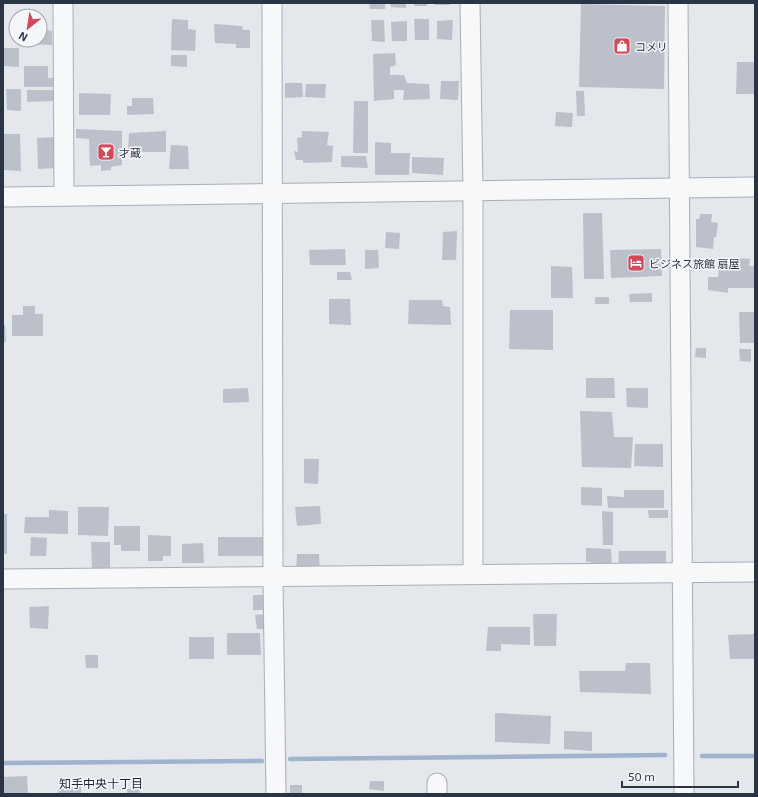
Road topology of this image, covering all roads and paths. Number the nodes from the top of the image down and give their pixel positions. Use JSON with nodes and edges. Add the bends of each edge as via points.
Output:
{"nodes":[{"id":1,"x":63,"y":3,"type":"edge"},
{"id":2,"x":272,"y":3,"type":"edge"},
{"id":3,"x":470,"y":3,"type":"edge"},
{"id":4,"x":678,"y":3,"type":"edge"},
{"id":5,"x":755,"y":187,"type":"edge"},
{"id":6,"x":680,"y":188,"type":"junction"},
{"id":7,"x":473,"y":192,"type":"junction"},
{"id":8,"x":271,"y":193,"type":"junction"},
{"id":9,"x":64,"y":196,"type":"junction"},
{"id":10,"x":3,"y":197,"type":"edge"},
{"id":11,"x":755,"y":572,"type":"edge"},
{"id":12,"x":473,"y":574,"type":"junction"},
{"id":13,"x":681,"y":574,"type":"junction"},
{"id":14,"x":273,"y":578,"type":"junction"},
{"id":15,"x":3,"y":579,"type":"edge"},
{"id":16,"x":276,"y":794,"type":"edge"},
{"id":17,"x":684,"y":794,"type":"edge"}],
"edges":[{"from":1,"to":9,"type":"street"},
{"from":2,"to":8,"type":"street"},
{"from":3,"to":7,"type":"street"},
{"from":4,"to":6,"type":"street"},
{"from":5,"to":6,"type":"street"},
{"from":6,"to":7,"type":"street"},
{"from":6,"to":13,"type":"street"},
{"from":7,"to":8,"type":"street"},
{"from":7,"to":12,"type":"street"},
{"from":8,"to":9,"type":"street"},
{"from":8,"to":14,"type":"street"},
{"from":9,"to":10,"type":"street"},
{"from":11,"to":13,"type":"street"},
{"from":12,"to":13,"type":"street"},
{"from":12,"to":14,"type":"street"},
{"from":13,"to":17,"type":"street"},
{"from":14,"to":15,"type":"street"},
{"from":14,"to":16,"type":"street"}]}
